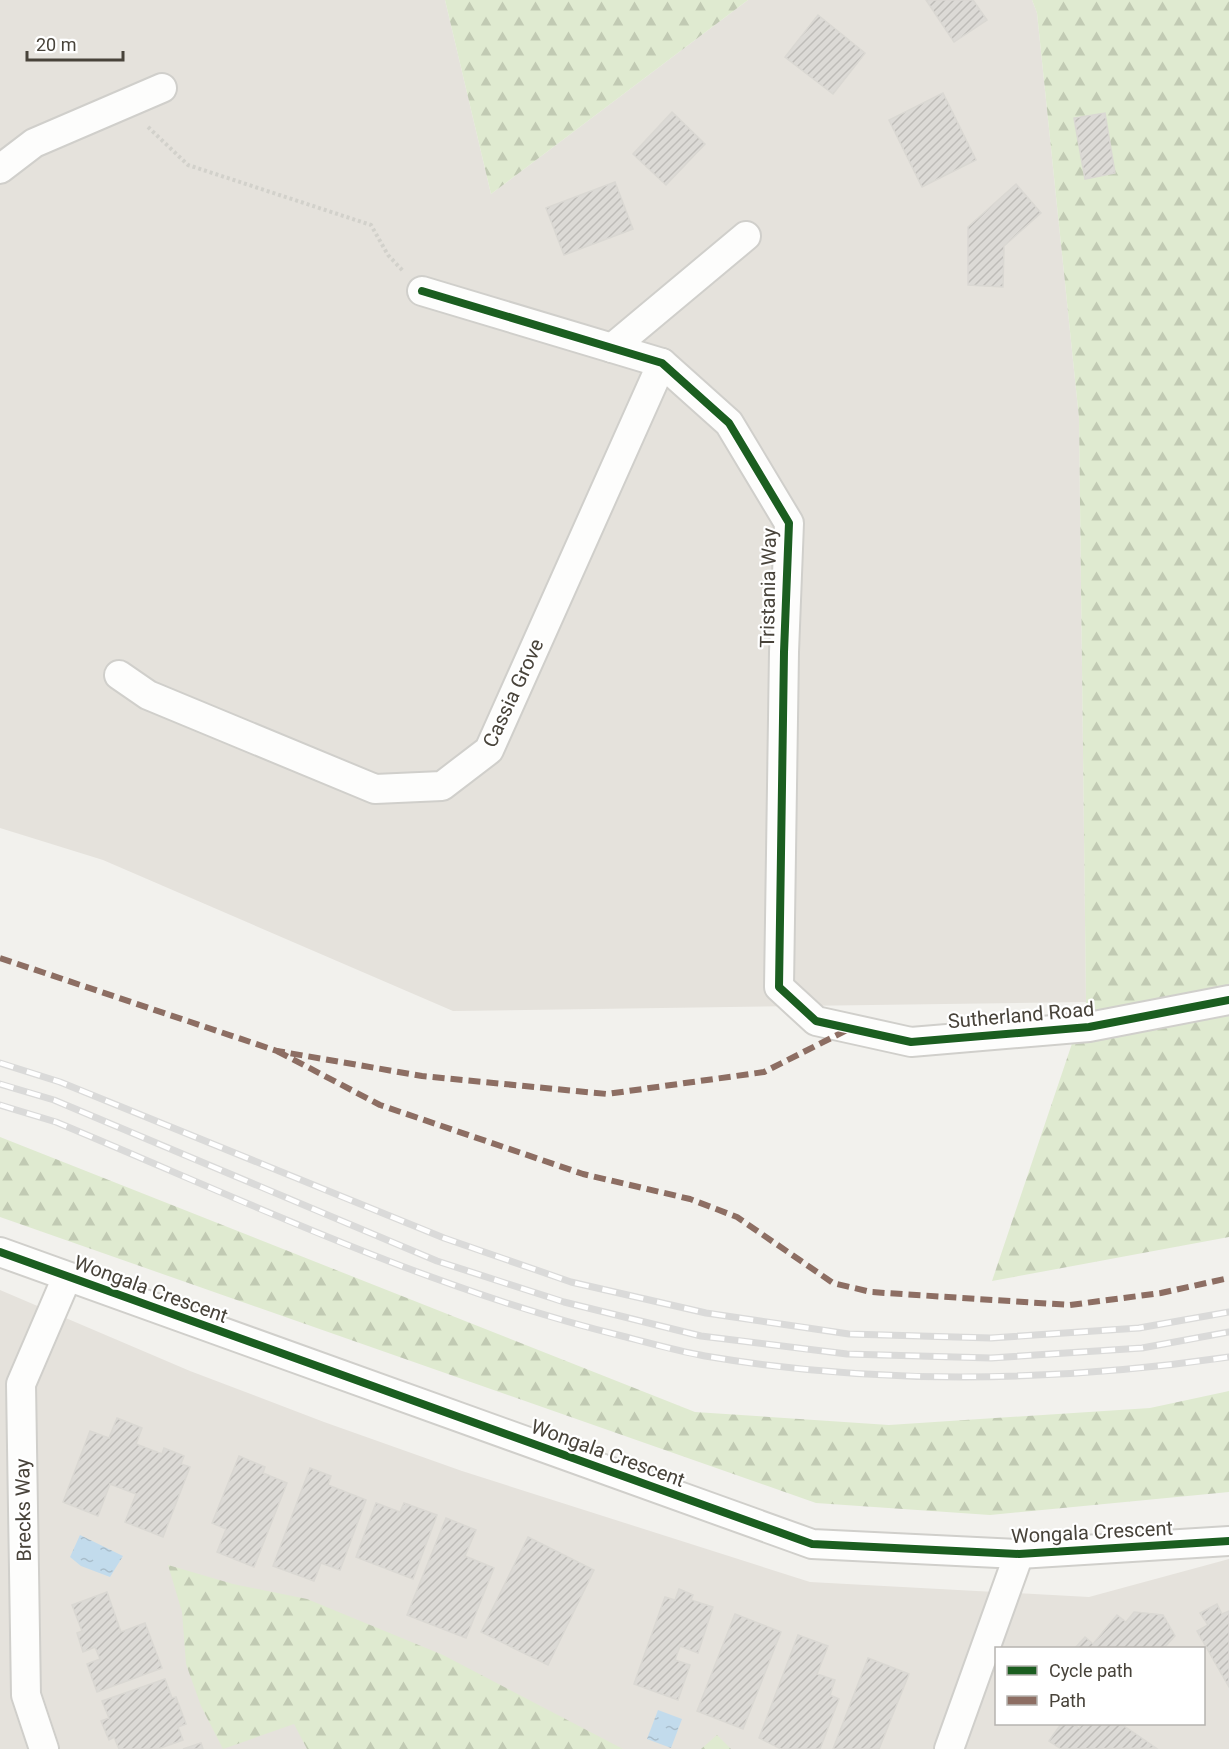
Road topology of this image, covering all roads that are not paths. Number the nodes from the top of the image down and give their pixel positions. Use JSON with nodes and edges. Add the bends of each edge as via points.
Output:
{"nodes":[{"id":1,"x":162,"y":88,"type":"dead end"},
{"id":2,"x":0,"y":169,"type":"edge"},
{"id":3,"x":746,"y":236,"type":"dead end"},
{"id":4,"x":422,"y":291,"type":"road end"},
{"id":5,"x":612,"y":348,"type":"junction"},
{"id":6,"x":662,"y":363,"type":"junction"},
{"id":7,"x":119,"y":675,"type":"dead end"},
{"id":8,"x":1229,"y":1000,"type":"edge"},
{"id":9,"x":816,"y":1021,"type":"joint"},
{"id":10,"x":0,"y":1252,"type":"edge"},
{"id":11,"x":67,"y":1277,"type":"junction"},
{"id":12,"x":1229,"y":1541,"type":"edge"},
{"id":13,"x":1019,"y":1554,"type":"junction"},
{"id":14,"x":44,"y":1749,"type":"edge"},
{"id":15,"x":949,"y":1749,"type":"edge"}],
"edges":[{"from":1,"to":2,"type":"street","via":[[34,143]]},
{"from":3,"to":5,"type":"street"},
{"from":4,"to":5,"type":"street","name":"Tristania Way"},
{"from":5,"to":6,"type":"street","name":"Tristania Way"},
{"from":6,"to":7,"type":"street","name":"Cassia Grove","via":[[489,750],[442,786],[375,789],[148,695]]},
{"from":6,"to":9,"type":"street","name":"Tristania Way","via":[[729,423],[789,523],[779,987]]},
{"from":8,"to":9,"type":"street","name":"Sutherland Road","via":[[1089,1027],[911,1042]]},
{"from":10,"to":11,"type":"street","name":"Wongala Crescent"},
{"from":11,"to":13,"type":"street","name":"Wongala Crescent","via":[[812,1544]]},
{"from":11,"to":14,"type":"street","name":"Brecks Way","via":[[21,1384],[26,1695]]},
{"from":12,"to":13,"type":"street","name":"Wongala Crescent"},
{"from":13,"to":15,"type":"street"}]}
